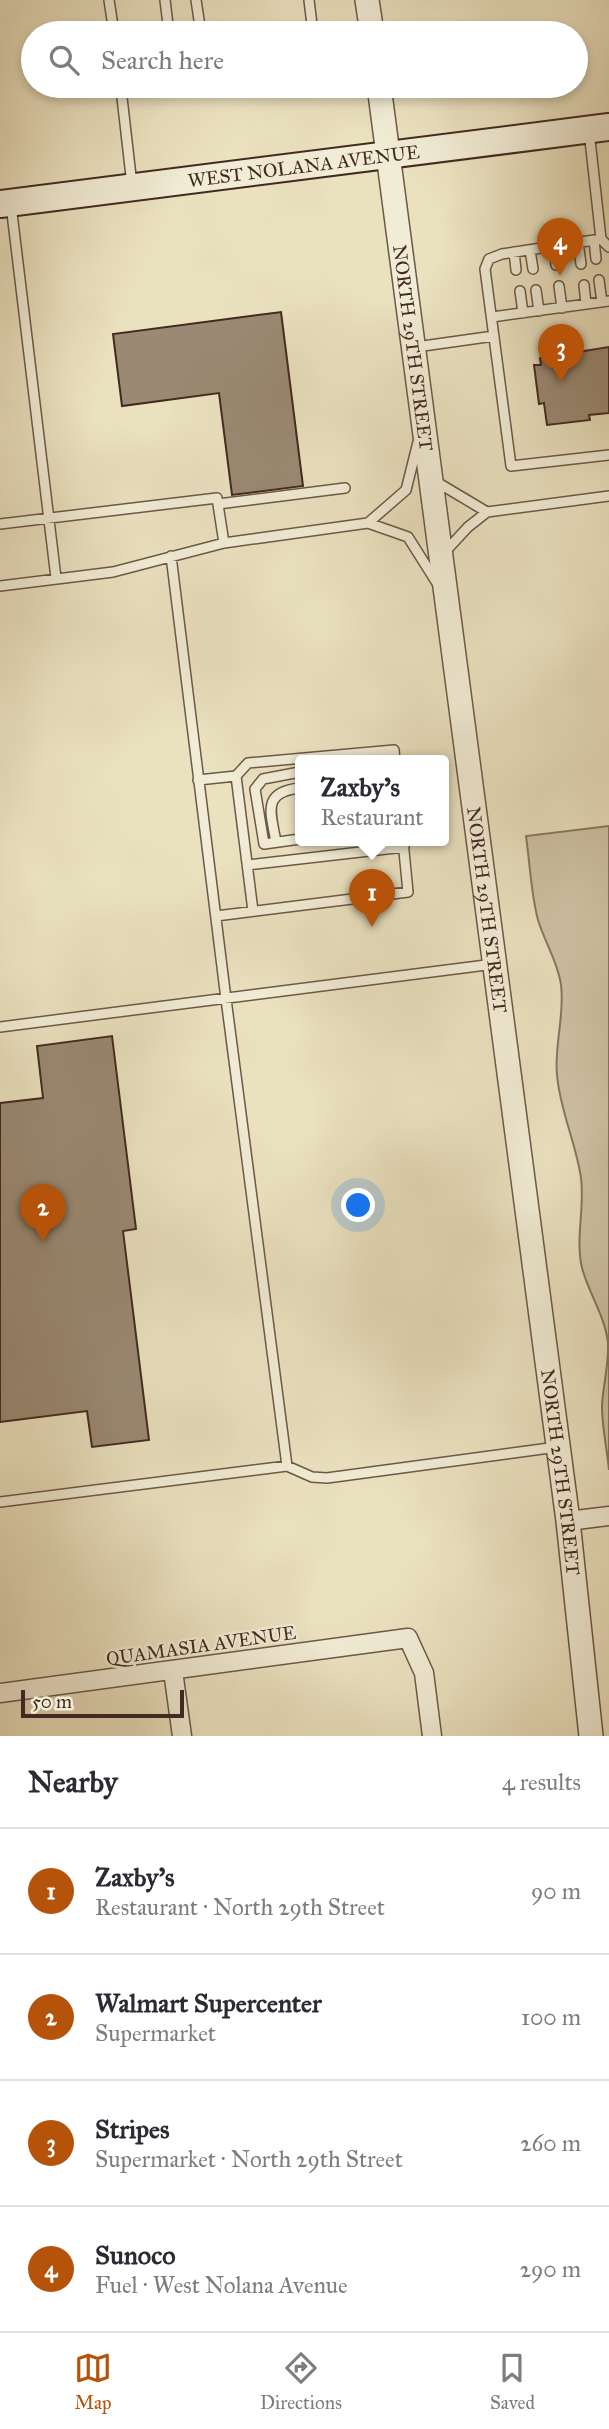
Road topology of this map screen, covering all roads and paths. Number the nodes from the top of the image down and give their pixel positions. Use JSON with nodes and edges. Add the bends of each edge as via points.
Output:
{"nodes":[{"id":1,"x":109,"y":0,"type":"edge"},
{"id":2,"x":165,"y":0,"type":"edge"},
{"id":3,"x":196,"y":0,"type":"edge"},
{"id":4,"x":309,"y":0,"type":"edge"},
{"id":5,"x":367,"y":0,"type":"edge"},
{"id":6,"x":112,"y":21,"type":"edge"},
{"id":7,"x":168,"y":21,"type":"edge"},
{"id":8,"x":199,"y":21,"type":"edge"},
{"id":9,"x":312,"y":21,"type":"edge"},
{"id":10,"x":370,"y":21,"type":"edge"},
{"id":11,"x":121,"y":98,"type":"edge"},
{"id":12,"x":381,"y":98,"type":"edge"},
{"id":13,"x":599,"y":128,"type":"edge"},
{"id":14,"x":389,"y":155,"type":"junction"},
{"id":15,"x":132,"y":187,"type":"junction"},
{"id":16,"x":6,"y":203,"type":"edge"},
{"id":17,"x":597,"y":240,"type":"junction"},
{"id":18,"x":578,"y":242,"type":"junction"},
{"id":19,"x":554,"y":246,"type":"junction"},
{"id":20,"x":609,"y":247,"type":"edge"},
{"id":21,"x":530,"y":250,"type":"junction"},
{"id":22,"x":514,"y":252,"type":"junction"},
{"id":23,"x":596,"y":259,"type":"dead end"},
{"id":24,"x":581,"y":264,"type":"dead end"},
{"id":25,"x":556,"y":265,"type":"dead end"},
{"id":26,"x":533,"y":269,"type":"dead end"},
{"id":27,"x":516,"y":270,"type":"dead end"},
{"id":28,"x":599,"y":280,"type":"dead end"},
{"id":29,"x":584,"y":285,"type":"dead end"},
{"id":30,"x":559,"y":286,"type":"dead end"},
{"id":31,"x":536,"y":290,"type":"dead end"},
{"id":32,"x":520,"y":291,"type":"dead end"},
{"id":33,"x":606,"y":302,"type":"edge"},
{"id":34,"x":586,"y":304,"type":"junction"},
{"id":35,"x":562,"y":307,"type":"junction"},
{"id":36,"x":540,"y":310,"type":"junction"},
{"id":37,"x":523,"y":313,"type":"junction"},
{"id":38,"x":492,"y":317,"type":"junction"},
{"id":39,"x":494,"y":336,"type":"junction"},
{"id":40,"x":414,"y":347,"type":"junction"},
{"id":41,"x":424,"y":419,"type":"junction"},
{"id":42,"x":609,"y":455,"type":"edge"},
{"id":43,"x":431,"y":479,"type":"junction"},
{"id":44,"x":345,"y":488,"type":"dead end"},
{"id":45,"x":609,"y":496,"type":"edge"},
{"id":46,"x":218,"y":504,"type":"junction"},
{"id":47,"x":488,"y":512,"type":"junction"},
{"id":48,"x":49,"y":518,"type":"junction"},
{"id":49,"x":368,"y":523,"type":"junction"},
{"id":50,"x":0,"y":524,"type":"edge"},
{"id":51,"x":224,"y":543,"type":"junction"},
{"id":52,"x":171,"y":556,"type":"junction"},
{"id":53,"x":441,"y":556,"type":"junction"},
{"id":54,"x":56,"y":578,"type":"junction"},
{"id":55,"x":0,"y":586,"type":"edge"},
{"id":56,"x":447,"y":597,"type":"junction"},
{"id":57,"x":337,"y":755,"type":"edge"},
{"id":58,"x":394,"y":755,"type":"edge"},
{"id":59,"x":295,"y":759,"type":"edge"},
{"id":60,"x":295,"y":772,"type":"edge"},
{"id":61,"x":236,"y":776,"type":"junction"},
{"id":62,"x":198,"y":780,"type":"junction"},
{"id":63,"x":295,"y":788,"type":"edge"},
{"id":64,"x":295,"y":840,"type":"edge"},
{"id":65,"x":276,"y":842,"type":"junction"},
{"id":66,"x":388,"y":846,"type":"edge"},
{"id":67,"x":403,"y":846,"type":"edge"},
{"id":68,"x":248,"y":865,"type":"junction"},
{"id":69,"x":253,"y":911,"type":"junction"},
{"id":70,"x":215,"y":916,"type":"junction"},
{"id":71,"x":495,"y":964,"type":"junction"},
{"id":72,"x":226,"y":999,"type":"junction"},
{"id":73,"x":0,"y":1027,"type":"edge"},
{"id":74,"x":558,"y":1447,"type":"junction"},
{"id":75,"x":287,"y":1466,"type":"junction"},
{"id":76,"x":0,"y":1502,"type":"edge"},
{"id":77,"x":609,"y":1516,"type":"edge"},
{"id":78,"x":568,"y":1521,"type":"junction"},
{"id":79,"x":173,"y":1671,"type":"junction"},
{"id":80,"x":0,"y":1693,"type":"edge"},
{"id":81,"x":182,"y":1736,"type":"edge"},
{"id":82,"x":432,"y":1736,"type":"edge"},
{"id":83,"x":591,"y":1736,"type":"edge"}],
"edges":[{"from":1,"to":6,"type":"lane"},
{"from":2,"to":7,"type":"lane"},
{"from":3,"to":8,"type":"lane"},
{"from":4,"to":9,"type":"lane"},
{"from":5,"to":10,"type":"street"},
{"from":11,"to":15,"type":"lane"},
{"from":12,"to":14,"type":"street","name":"NORTH 29TH STREET"},
{"from":13,"to":14,"type":"main road","name":"WEST NOLANA AVENUE"},
{"from":13,"to":17,"type":"lane"},
{"from":14,"to":15,"type":"main road","name":"WEST NOLANA AVENUE"},
{"from":14,"to":40,"type":"street","name":"NORTH 29TH STREET"},
{"from":15,"to":16,"type":"main road","name":"WEST NOLANA AVENUE"},
{"from":16,"to":48,"type":"lane"},
{"from":17,"to":18,"type":"lane"},
{"from":17,"to":20,"type":"lane"},
{"from":17,"to":23,"type":"lane"},
{"from":18,"to":19,"type":"lane"},
{"from":18,"to":24,"type":"lane"},
{"from":19,"to":21,"type":"lane"},
{"from":19,"to":25,"type":"lane"},
{"from":21,"to":22,"type":"lane"},
{"from":21,"to":26,"type":"lane"},
{"from":22,"to":27,"type":"lane"},
{"from":22,"to":38,"type":"lane","via":[[489,259],[485,269]]},
{"from":28,"to":33,"type":"lane"},
{"from":29,"to":34,"type":"lane"},
{"from":30,"to":35,"type":"lane"},
{"from":31,"to":36,"type":"lane"},
{"from":32,"to":37,"type":"lane"},
{"from":33,"to":34,"type":"lane"},
{"from":34,"to":35,"type":"lane"},
{"from":35,"to":36,"type":"lane"},
{"from":36,"to":37,"type":"lane"},
{"from":37,"to":38,"type":"lane"},
{"from":38,"to":39,"type":"lane"},
{"from":39,"to":40,"type":"lane"},
{"from":39,"to":42,"type":"lane","via":[[511,466]]},
{"from":40,"to":41,"type":"street","name":"NORTH 29TH STREET"},
{"from":41,"to":43,"type":"street","name":"NORTH 29TH STREET"},
{"from":41,"to":49,"type":"lane","via":[[406,490]]},
{"from":43,"to":47,"type":"lane"},
{"from":43,"to":53,"type":"street","name":"NORTH 29TH STREET"},
{"from":44,"to":46,"type":"lane"},
{"from":45,"to":47,"type":"lane"},
{"from":46,"to":48,"type":"lane","via":[[217,498]]},
{"from":46,"to":51,"type":"lane"},
{"from":47,"to":53,"type":"lane"},
{"from":48,"to":50,"type":"lane"},
{"from":48,"to":54,"type":"lane"},
{"from":49,"to":51,"type":"lane"},
{"from":49,"to":56,"type":"lane","via":[[408,537]]},
{"from":51,"to":52,"type":"lane"},
{"from":52,"to":54,"type":"lane","via":[[113,572]]},
{"from":52,"to":62,"type":"lane"},
{"from":53,"to":56,"type":"street","name":"NORTH 29TH STREET"},
{"from":54,"to":55,"type":"lane"},
{"from":56,"to":71,"type":"street","name":"NORTH 29TH STREET"},
{"from":57,"to":58,"type":"lane","via":[[394,750]]},
{"from":59,"to":61,"type":"lane","via":[[247,763]]},
{"from":60,"to":65,"type":"lane","via":[[262,779],[255,789],[264,844]]},
{"from":61,"to":62,"type":"lane"},
{"from":61,"to":68,"type":"lane"},
{"from":62,"to":70,"type":"lane"},
{"from":63,"to":65,"type":"lane","via":[[275,795],[270,806]]},
{"from":64,"to":65,"type":"lane"},
{"from":66,"to":68,"type":"lane"},
{"from":67,"to":69,"type":"lane","via":[[408,892]]},
{"from":68,"to":69,"type":"lane"},
{"from":69,"to":70,"type":"lane"},
{"from":70,"to":72,"type":"lane"},
{"from":71,"to":72,"type":"lane"},
{"from":71,"to":74,"type":"street","name":"NORTH 29TH STREET"},
{"from":72,"to":73,"type":"lane"},
{"from":72,"to":75,"type":"lane"},
{"from":74,"to":75,"type":"lane","via":[[327,1478]]},
{"from":74,"to":78,"type":"street","name":"NORTH 29TH STREET"},
{"from":75,"to":76,"type":"lane"},
{"from":77,"to":78,"type":"street"},
{"from":78,"to":83,"type":"street","name":"NORTH 29TH STREET"},
{"from":79,"to":80,"type":"street","name":"QUAMASIA AVENUE"},
{"from":79,"to":81,"type":"street"},
{"from":79,"to":82,"type":"street","name":"QUAMASIA AVENUE","via":[[408,1638],[424,1674]]}]}
